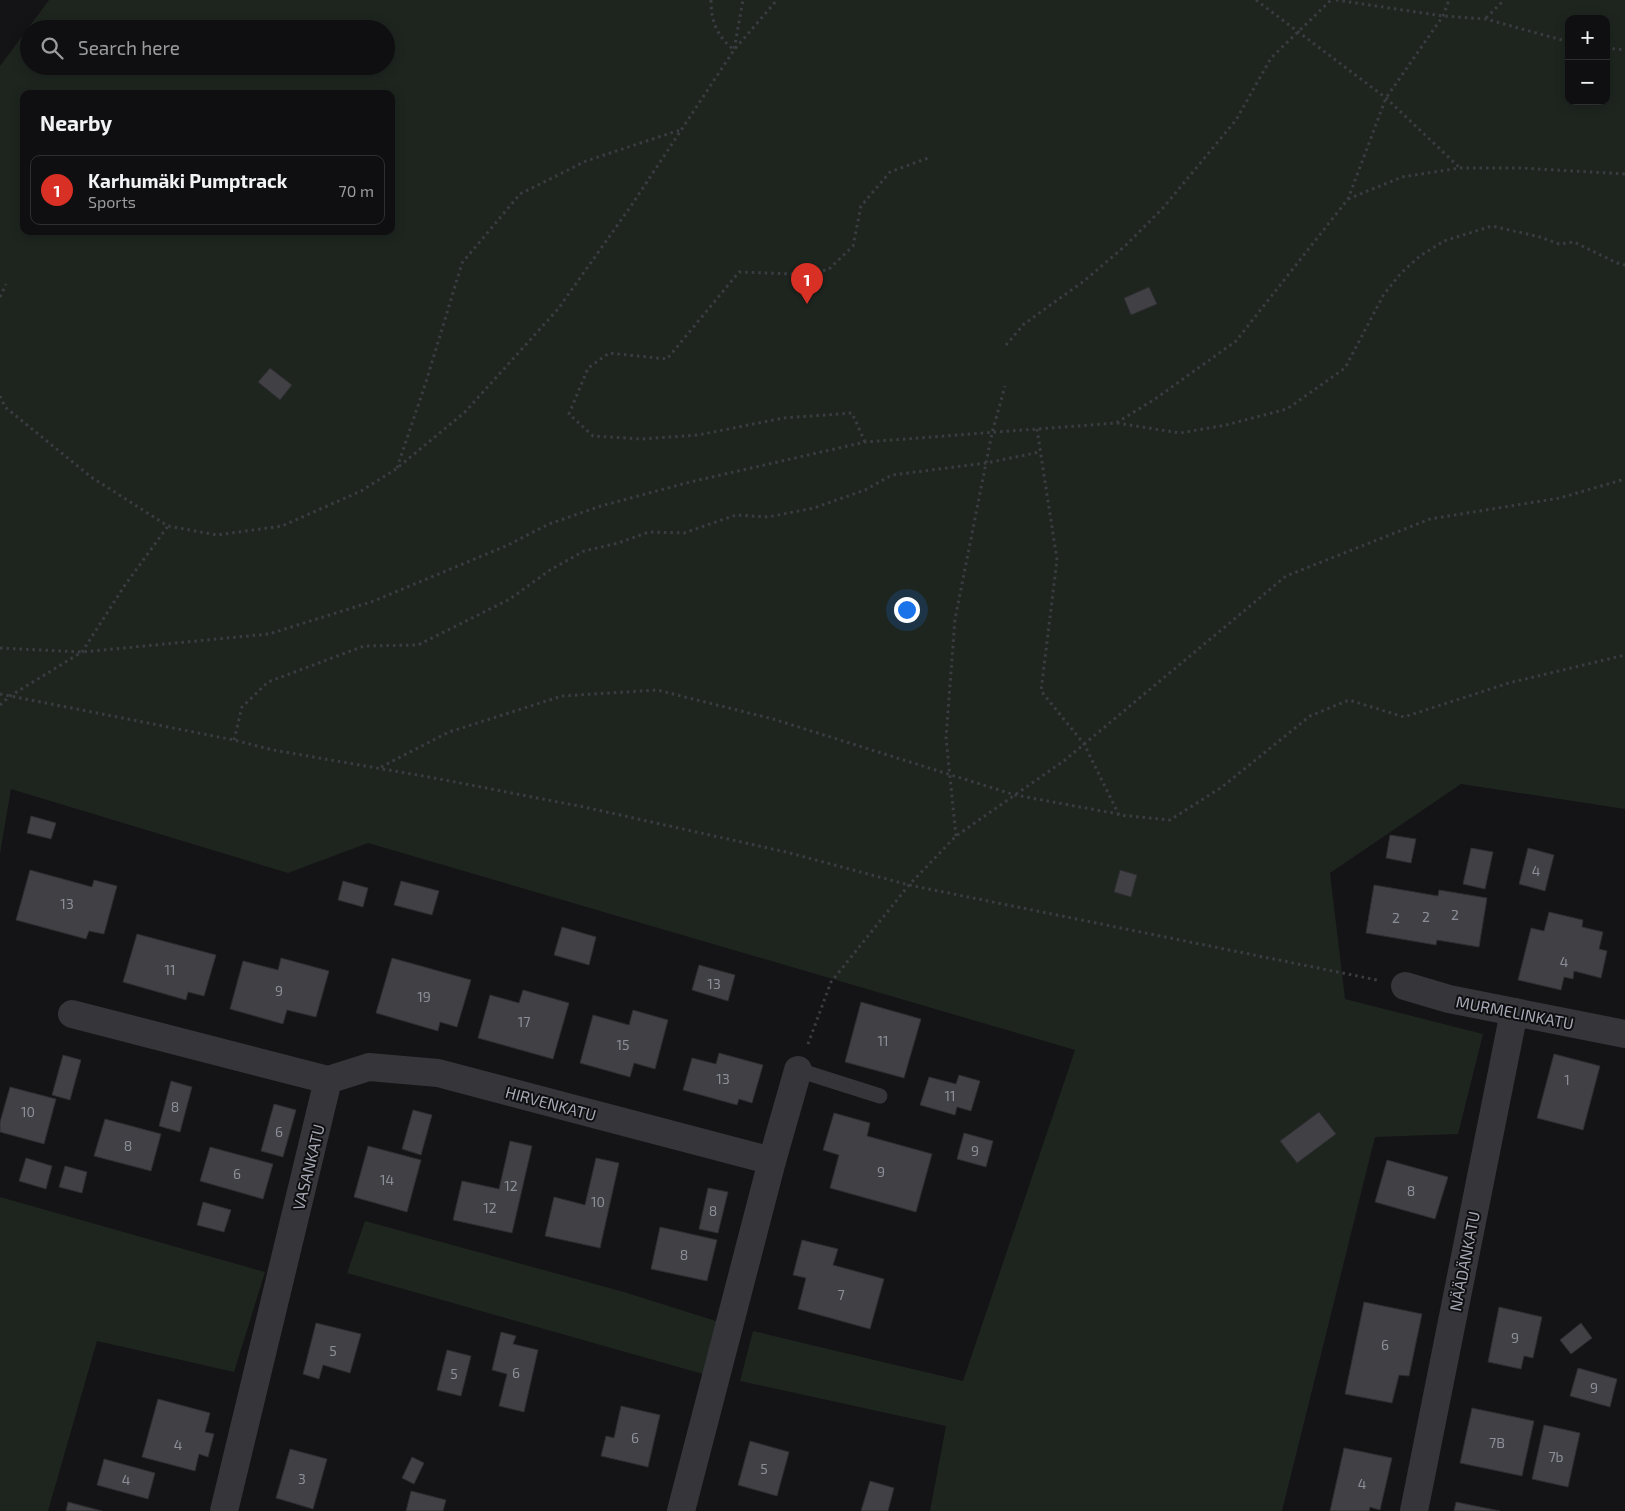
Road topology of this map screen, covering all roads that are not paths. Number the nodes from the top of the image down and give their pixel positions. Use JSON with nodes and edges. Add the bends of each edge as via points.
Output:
{"nodes":[{"id":1,"x":1405,"y":986,"type":"road end"},
{"id":2,"x":1514,"y":1012,"type":"junction"},
{"id":3,"x":72,"y":1014,"type":"dead end"},
{"id":4,"x":1625,"y":1034,"type":"edge"},
{"id":5,"x":798,"y":1070,"type":"joint"},
{"id":6,"x":328,"y":1080,"type":"junction"},
{"id":7,"x":880,"y":1096,"type":"dead end"},
{"id":8,"x":772,"y":1161,"type":"junction"},
{"id":9,"x":224,"y":1511,"type":"edge"},
{"id":10,"x":681,"y":1511,"type":"edge"},
{"id":11,"x":1414,"y":1511,"type":"edge"}],
"edges":[{"from":1,"to":2,"type":"street","name":"MURMELINKATU"},
{"from":2,"to":4,"type":"street","name":"MURMELINKATU"},
{"from":2,"to":11,"type":"street","name":"NÄÄDÄNKATU"},
{"from":3,"to":6,"type":"street"},
{"from":5,"to":7,"type":"lane"},
{"from":5,"to":8,"type":"street"},
{"from":6,"to":8,"type":"street","name":"HIRVENKATU","via":[[369,1066],[438,1073]]},
{"from":6,"to":9,"type":"street","name":"VASANKATU"},
{"from":8,"to":10,"type":"street"}]}
